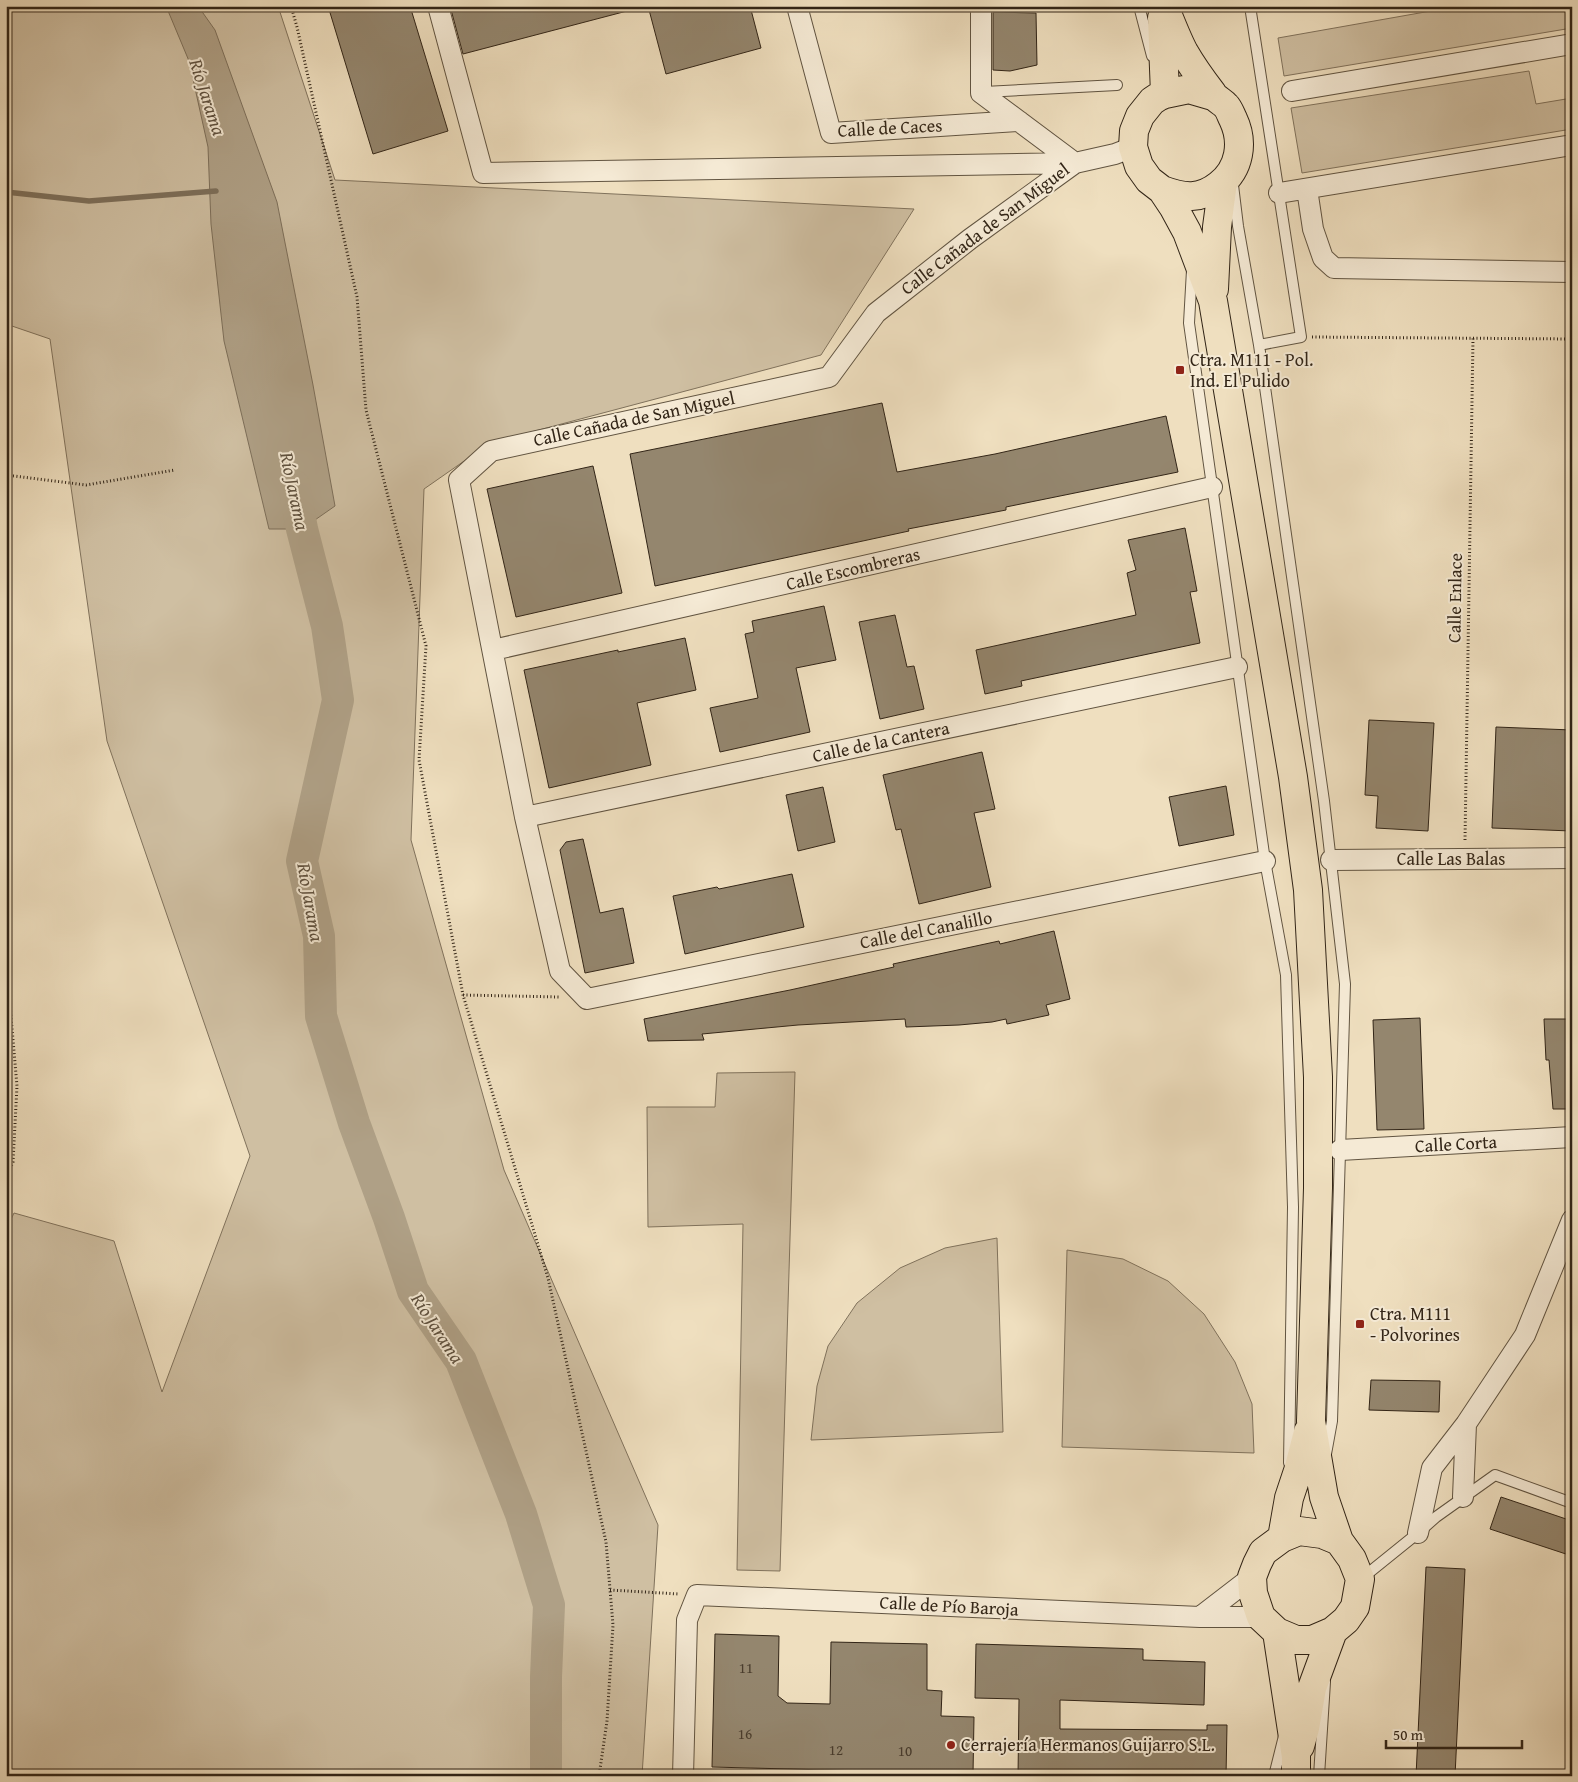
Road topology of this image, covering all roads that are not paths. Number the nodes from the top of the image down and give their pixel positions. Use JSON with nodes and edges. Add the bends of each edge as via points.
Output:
{"nodes":[{"id":1,"x":438,"y":6,"type":"edge"},
{"id":2,"x":797,"y":6,"type":"edge"},
{"id":3,"x":981,"y":6,"type":"edge"},
{"id":4,"x":1139,"y":6,"type":"edge"},
{"id":5,"x":1250,"y":6,"type":"edge"},
{"id":6,"x":1171,"y":15,"type":"edge"},
{"id":7,"x":1572,"y":44,"type":"edge"},
{"id":8,"x":1154,"y":70,"type":"dead end"},
{"id":9,"x":1117,"y":85,"type":"dead end"},
{"id":10,"x":1292,"y":91,"type":"dead end"},
{"id":11,"x":981,"y":93,"type":"junction"},
{"id":12,"x":1156,"y":94,"type":"junction"},
{"id":13,"x":1213,"y":96,"type":"junction"},
{"id":14,"x":1019,"y":121,"type":"junction"},
{"id":15,"x":1572,"y":145,"type":"edge"},
{"id":16,"x":1133,"y":147,"type":"junction"},
{"id":17,"x":1075,"y":163,"type":"junction"},
{"id":18,"x":1227,"y":177,"type":"junction"},
{"id":19,"x":1307,"y":189,"type":"junction"},
{"id":20,"x":1162,"y":190,"type":"junction"},
{"id":21,"x":1279,"y":193,"type":"junction"},
{"id":22,"x":1194,"y":247,"type":"junction"},
{"id":23,"x":1572,"y":272,"type":"edge"},
{"id":24,"x":1213,"y":300,"type":"junction"},
{"id":25,"x":1259,"y":344,"type":"junction"},
{"id":26,"x":1212,"y":487,"type":"junction"},
{"id":27,"x":494,"y":650,"type":"junction"},
{"id":28,"x":1237,"y":666,"type":"junction"},
{"id":29,"x":525,"y":817,"type":"junction"},
{"id":30,"x":1572,"y":858,"type":"edge"},
{"id":31,"x":1331,"y":860,"type":"junction"},
{"id":32,"x":1265,"y":861,"type":"junction"},
{"id":33,"x":1572,"y":1137,"type":"edge"},
{"id":34,"x":1340,"y":1150,"type":"junction"},
{"id":35,"x":1572,"y":1220,"type":"edge"},
{"id":36,"x":1311,"y":1421,"type":"junction"},
{"id":37,"x":1466,"y":1424,"type":"junction"},
{"id":38,"x":1321,"y":1482,"type":"junction"},
{"id":39,"x":1463,"y":1497,"type":"junction"},
{"id":40,"x":1289,"y":1498,"type":"junction"},
{"id":41,"x":1572,"y":1503,"type":"edge"},
{"id":42,"x":1418,"y":1533,"type":"junction"},
{"id":43,"x":1282,"y":1538,"type":"junction"},
{"id":44,"x":1339,"y":1541,"type":"junction"},
{"id":45,"x":1252,"y":1577,"type":"junction"},
{"id":46,"x":1360,"y":1579,"type":"junction"},
{"id":47,"x":1200,"y":1617,"type":"junction"},
{"id":48,"x":1269,"y":1624,"type":"junction"},
{"id":49,"x":1330,"y":1640,"type":"junction"},
{"id":50,"x":1289,"y":1713,"type":"junction"},
{"id":51,"x":1296,"y":1766,"type":"edge"},
{"id":52,"x":683,"y":1776,"type":"edge"},
{"id":53,"x":1274,"y":1776,"type":"edge"},
{"id":54,"x":1319,"y":1776,"type":"edge"}],
"edges":[{"from":1,"to":17,"type":"street","name":"Calle Cañada de San Miguel","via":[[483,172]]},
{"from":2,"to":14,"type":"street","name":"Calle de Caces","via":[[831,133]]},
{"from":3,"to":11,"type":"street"},
{"from":4,"to":8,"type":"lane"},
{"from":5,"to":21,"type":"lane"},
{"from":6,"to":12,"type":"main road"},
{"from":6,"to":13,"type":"main road","via":[[1183,50]]},
{"from":7,"to":10,"type":"street"},
{"from":9,"to":11,"type":"lane"},
{"from":11,"to":14,"type":"street"},
{"from":12,"to":13,"type":"main road","via":[[1189,89]]},
{"from":12,"to":16,"type":"main road","via":[[1140,116],[1134,131]]},
{"from":13,"to":18,"type":"main road","via":[[1227,107],[1240,141],[1235,164]]},
{"from":14,"to":17,"type":"street"},
{"from":15,"to":19,"type":"street"},
{"from":16,"to":17,"type":"street"},
{"from":16,"to":20,"type":"main road","via":[[1139,166]]},
{"from":17,"to":27,"type":"street","name":"Calle Cañada de San Miguel","via":[[970,239],[876,313],[829,377],[491,450],[459,480]]},
{"from":18,"to":20,"type":"main road","via":[[1210,192],[1195,196],[1177,196]]},
{"from":18,"to":24,"type":"main road","via":[[1217,227]]},
{"from":18,"to":25,"type":"lane"},
{"from":19,"to":21,"type":"street"},
{"from":19,"to":23,"type":"street","via":[[1313,228],[1323,258],[1334,268]]},
{"from":20,"to":22,"type":"main road"},
{"from":21,"to":25,"type":"lane","via":[[1301,337]]},
{"from":22,"to":24,"type":"main road"},
{"from":22,"to":26,"type":"lane","via":[[1189,323]]},
{"from":24,"to":36,"type":"main road","via":[[1293,777],[1308,890],[1318,1076]]},
{"from":25,"to":31,"type":"lane"},
{"from":26,"to":27,"type":"street","name":"Calle Escombreras"},
{"from":26,"to":28,"type":"lane"},
{"from":27,"to":29,"type":"street"},
{"from":28,"to":29,"type":"street","name":"Calle de la Cantera"},
{"from":28,"to":32,"type":"lane"},
{"from":29,"to":32,"type":"street","name":"Calle del Canalillo","via":[[560,971],[587,998]]},
{"from":30,"to":31,"type":"street","name":"Calle Las Balas"},
{"from":31,"to":34,"type":"lane","via":[[1345,984]]},
{"from":32,"to":40,"type":"lane","via":[[1286,975],[1293,1207]]},
{"from":33,"to":34,"type":"street","name":"Calle Corta"},
{"from":34,"to":38,"type":"lane","via":[[1332,1422]]},
{"from":35,"to":37,"type":"street","via":[[1525,1335]]},
{"from":36,"to":38,"type":"main road"},
{"from":36,"to":40,"type":"main road"},
{"from":37,"to":39,"type":"street"},
{"from":37,"to":42,"type":"street","via":[[1432,1468]]},
{"from":38,"to":44,"type":"main road"},
{"from":39,"to":41,"type":"lane","via":[[1495,1475]]},
{"from":39,"to":42,"type":"lane"},
{"from":40,"to":43,"type":"main road"},
{"from":42,"to":46,"type":"lane"},
{"from":43,"to":44,"type":"main road","via":[[1299,1531],[1322,1534]]},
{"from":43,"to":45,"type":"main road","via":[[1263,1552]]},
{"from":44,"to":46,"type":"main road"},
{"from":45,"to":47,"type":"street"},
{"from":45,"to":48,"type":"main road","via":[[1253,1593]]},
{"from":46,"to":49,"type":"main road","via":[[1356,1607]]},
{"from":47,"to":48,"type":"street","name":"Calle de Pío Baroja"},
{"from":47,"to":52,"type":"street","name":"Calle de Pío Baroja","via":[[697,1595],[687,1620]]},
{"from":48,"to":49,"type":"main road","via":[[1296,1640]]},
{"from":48,"to":50,"type":"main road"},
{"from":49,"to":51,"type":"main road","via":[[1312,1688]]},
{"from":49,"to":54,"type":"lane"},
{"from":50,"to":51,"type":"main road"},
{"from":50,"to":53,"type":"lane"}]}
